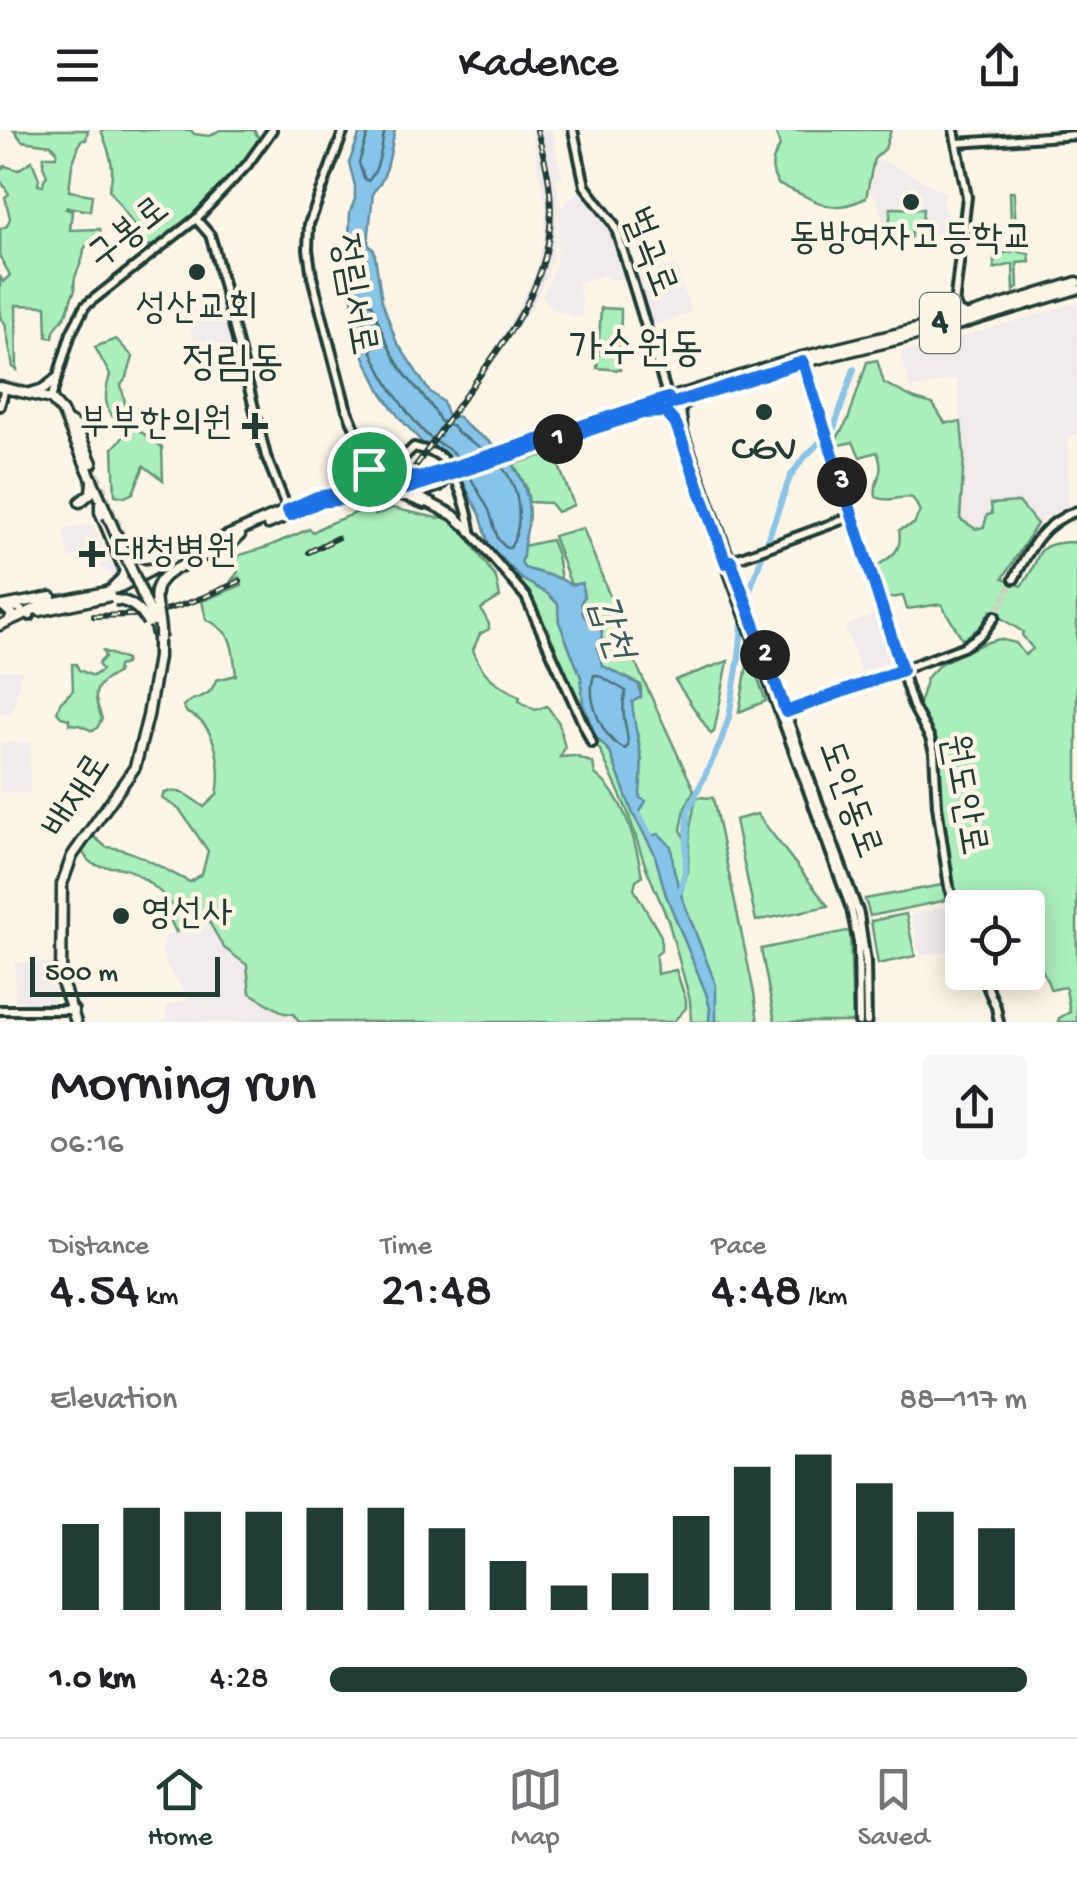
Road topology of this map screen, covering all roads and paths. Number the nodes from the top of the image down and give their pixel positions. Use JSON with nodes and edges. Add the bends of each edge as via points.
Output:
{"nodes":[{"id":1,"x":272,"y":130,"type":"edge"},
{"id":2,"x":344,"y":130,"type":"edge"},
{"id":3,"x":572,"y":130,"type":"edge"},
{"id":4,"x":954,"y":130,"type":"edge"},
{"id":5,"x":1077,"y":135,"type":"edge"},
{"id":6,"x":958,"y":143,"type":"junction"},
{"id":7,"x":196,"y":218,"type":"junction"},
{"id":8,"x":1077,"y":286,"type":"edge"},
{"id":9,"x":954,"y":303,"type":"junction"},
{"id":10,"x":966,"y":316,"type":"junction"},
{"id":11,"x":953,"y":323,"type":"junction"},
{"id":12,"x":934,"y":324,"type":"junction"},
{"id":13,"x":803,"y":362,"type":"junction"},
{"id":14,"x":56,"y":379,"type":"junction"},
{"id":15,"x":2,"y":387,"type":"edge"},
{"id":16,"x":29,"y":393,"type":"junction"},
{"id":17,"x":695,"y":396,"type":"junction"},
{"id":18,"x":51,"y":399,"type":"junction"},
{"id":19,"x":670,"y":401,"type":"junction"},
{"id":20,"x":0,"y":406,"type":"edge"},
{"id":21,"x":642,"y":413,"type":"junction"},
{"id":22,"x":68,"y":421,"type":"junction"},
{"id":23,"x":679,"y":426,"type":"junction"},
{"id":24,"x":510,"y":452,"type":"junction"},
{"id":25,"x":92,"y":463,"type":"tunnel mouth"},
{"id":26,"x":369,"y":466,"type":"junction"},
{"id":27,"x":447,"y":475,"type":"junction"},
{"id":28,"x":92,"y":480,"type":"junction"},
{"id":29,"x":402,"y":485,"type":"junction"},
{"id":30,"x":353,"y":491,"type":"junction"},
{"id":31,"x":1077,"y":511,"type":"edge"},
{"id":32,"x":289,"y":512,"type":"junction"},
{"id":33,"x":104,"y":514,"type":"junction"},
{"id":34,"x":853,"y":516,"type":"junction"},
{"id":35,"x":464,"y":524,"type":"junction"},
{"id":36,"x":472,"y":532,"type":"junction"},
{"id":37,"x":240,"y":535,"type":"junction"},
{"id":38,"x":129,"y":553,"type":"tunnel mouth"},
{"id":39,"x":728,"y":562,"type":"junction"},
{"id":40,"x":154,"y":569,"type":"junction"},
{"id":41,"x":1014,"y":580,"type":"tunnel mouth"},
{"id":42,"x":106,"y":592,"type":"junction"},
{"id":43,"x":740,"y":594,"type":"junction"},
{"id":44,"x":74,"y":598,"type":"junction"},
{"id":45,"x":93,"y":600,"type":"junction"},
{"id":46,"x":1,"y":606,"type":"edge"},
{"id":47,"x":28,"y":614,"type":"junction"},
{"id":48,"x":995,"y":616,"type":"tunnel mouth"},
{"id":49,"x":151,"y":622,"type":"junction"},
{"id":50,"x":1,"y":626,"type":"edge"},
{"id":51,"x":159,"y":647,"type":"junction"},
{"id":52,"x":902,"y":670,"type":"junction"},
{"id":53,"x":783,"y":713,"type":"junction"},
{"id":54,"x":592,"y":743,"type":"dead end"},
{"id":55,"x":951,"y":890,"type":"edge"},
{"id":56,"x":989,"y":990,"type":"edge"},
{"id":57,"x":71,"y":1007,"type":"junction"},
{"id":58,"x":0,"y":1010,"type":"edge"},
{"id":59,"x":78,"y":1022,"type":"edge"},
{"id":60,"x":859,"y":1022,"type":"edge"},
{"id":61,"x":867,"y":1022,"type":"edge"},
{"id":62,"x":999,"y":1022,"type":"edge"}],
"edges":[{"from":1,"to":7,"type":"street","name":"구봉로"},
{"from":2,"to":26,"type":"street","name":"정림서로","via":[[309,224],[308,249],[341,391]]},
{"from":3,"to":19,"type":"street","name":"벌곡로","via":[[585,186],[614,223]]},
{"from":4,"to":6,"type":"street"},
{"from":5,"to":6,"type":"street"},
{"from":6,"to":9,"type":"street","via":[[967,197]]},
{"from":7,"to":14,"type":"street","name":"구봉로","via":[[85,306]]},
{"from":7,"to":32,"type":"street","via":[[210,235],[266,456]]},
{"from":8,"to":10,"type":"main road","number":"4"},
{"from":8,"to":11,"type":"main road","number":"4"},
{"from":9,"to":10,"type":"main road"},
{"from":9,"to":11,"type":"street"},
{"from":9,"to":12,"type":"main road"},
{"from":10,"to":11,"type":"main road","number":"4"},
{"from":11,"to":12,"type":"main road","number":"4"},
{"from":11,"to":13,"type":"main road","number":"4"},
{"from":12,"to":19,"type":"main road","number":"4","via":[[802,356]]},
{"from":13,"to":17,"type":"main road","number":"4"},
{"from":13,"to":34,"type":"street","name":"원도안로"},
{"from":14,"to":16,"type":"main road"},
{"from":14,"to":18,"type":"street","name":"구봉로"},
{"from":15,"to":16,"type":"main road"},
{"from":15,"to":20,"type":"street"},
{"from":16,"to":18,"type":"main road"},
{"from":17,"to":19,"type":"main road","number":"4"},
{"from":17,"to":23,"type":"main road","via":[[680,407]]},
{"from":18,"to":22,"type":"main road"},
{"from":19,"to":21,"type":"main road","number":"4"},
{"from":19,"to":23,"type":"street","name":"도안동로"},
{"from":19,"to":24,"type":"main road","number":"4"},
{"from":21,"to":23,"type":"main road","via":[[665,412]]},
{"from":21,"to":24,"type":"main road","number":"4"},
{"from":22,"to":25,"type":"main road"},
{"from":22,"to":28,"type":"main road"},
{"from":23,"to":39,"type":"street","name":"도안동로"},
{"from":24,"to":27,"type":"main road","number":"4","bridge":true},
{"from":26,"to":29,"type":"street","via":[[380,480]]},
{"from":26,"to":30,"type":"main road"},
{"from":26,"to":36,"type":"street","via":[[387,473],[414,447],[439,456],[450,468]]},
{"from":27,"to":29,"type":"main road","number":"4"},
{"from":27,"to":29,"type":"main road","number":"4"},
{"from":27,"to":35,"type":"main road","via":[[418,498]]},
{"from":28,"to":33,"type":"main road"},
{"from":28,"to":33,"type":"main road","via":[[91,494],[80,502]]},
{"from":29,"to":30,"type":"main road","number":"4"},
{"from":29,"to":32,"type":"main road","number":"4"},
{"from":29,"to":35,"type":"street"},
{"from":30,"to":32,"type":"main road","number":"4","via":[[317,497]]},
{"from":31,"to":41,"type":"street","via":[[1040,533]]},
{"from":32,"to":37,"type":"main road","number":"4"},
{"from":32,"to":40,"type":"main road","number":"4"},
{"from":33,"to":42,"type":"main road","via":[[125,571]]},
{"from":33,"to":49,"type":"main road","name":"배재로","bridge":true},
{"from":34,"to":39,"type":"street"},
{"from":34,"to":52,"type":"street","name":"원도안로"},
{"from":35,"to":36,"type":"street"},
{"from":36,"to":54,"type":"street","via":[[526,597]]},
{"from":37,"to":45,"type":"main road","number":"4"},
{"from":37,"to":51,"type":"main road","bridge":true,"via":[[164,575],[155,600]]},
{"from":38,"to":40,"type":"main road","via":[[135,566]]},
{"from":39,"to":43,"type":"street","name":"도안동로"},
{"from":40,"to":42,"type":"main road","number":"4"},
{"from":42,"to":44,"type":"main road","number":"4"},
{"from":43,"to":53,"type":"street","name":"도안동로"},
{"from":43,"to":53,"type":"street","name":"도안동로"},
{"from":44,"to":46,"type":"main road"},
{"from":44,"to":47,"type":"main road","number":"4"},
{"from":45,"to":47,"type":"main road","number":"4"},
{"from":45,"to":49,"type":"main road","bridge":true,"via":[[133,605]]},
{"from":46,"to":47,"type":"street"},
{"from":46,"to":50,"type":"main road","via":[[13,615]]},
{"from":47,"to":50,"type":"main road","number":"4"},
{"from":48,"to":52,"type":"street","via":[[963,648]]},
{"from":49,"to":51,"type":"main road","name":"배재로"},
{"from":51,"to":57,"type":"main road","name":"배재로","via":[[135,767],[63,876],[61,980]]},
{"from":52,"to":53,"type":"street"},
{"from":52,"to":55,"type":"street","name":"원도안로","via":[[934,752]]},
{"from":53,"to":60,"type":"street","name":"도안동로","via":[[854,916]]},
{"from":53,"to":61,"type":"street","name":"도안동로","via":[[859,914]]},
{"from":56,"to":62,"type":"street"},
{"from":57,"to":58,"type":"street"},
{"from":57,"to":59,"type":"main road","name":"배재로"}]}
